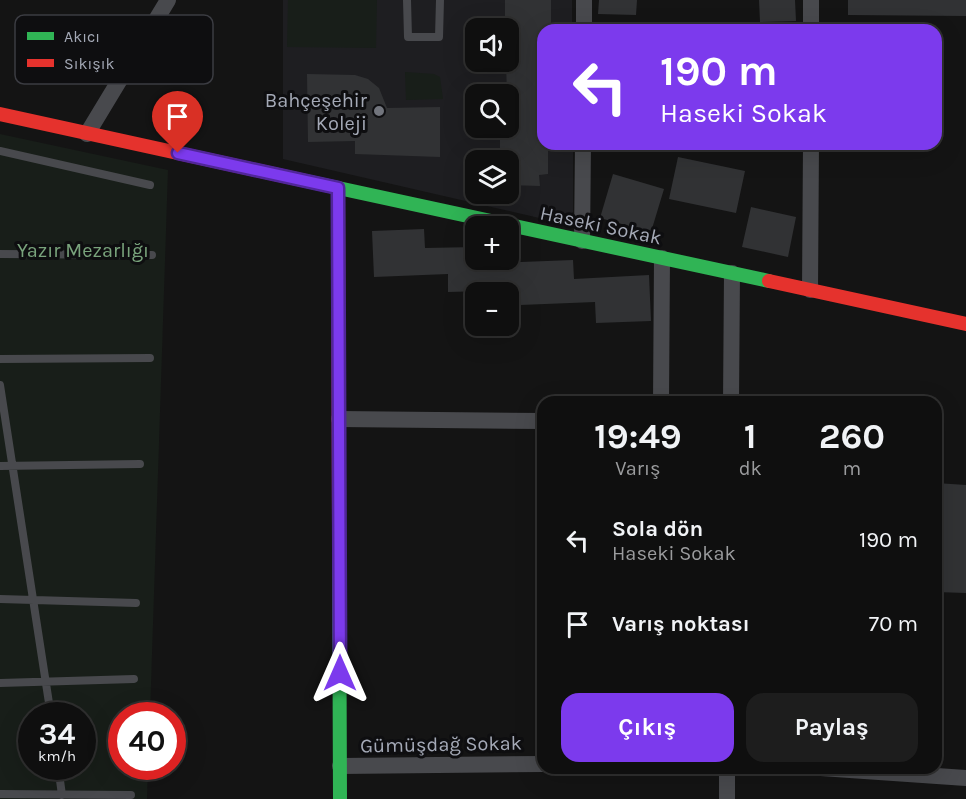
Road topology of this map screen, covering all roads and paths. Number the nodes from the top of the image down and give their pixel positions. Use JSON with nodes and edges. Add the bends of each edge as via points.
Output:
{"nodes":[{"id":1,"x":168,"y":0,"type":"edge"},
{"id":2,"x":408,"y":0,"type":"edge"},
{"id":3,"x":440,"y":0,"type":"edge"},
{"id":4,"x":584,"y":0,"type":"edge"},
{"id":5,"x":811,"y":0,"type":"edge"},
{"id":6,"x":159,"y":15,"type":"edge"},
{"id":7,"x":584,"y":24,"type":"edge"},
{"id":8,"x":811,"y":24,"type":"edge"},
{"id":9,"x":117,"y":84,"type":"edge"},
{"id":10,"x":0,"y":114,"type":"edge"},
{"id":11,"x":87,"y":134,"type":"junction"},
{"id":12,"x":583,"y":150,"type":"edge"},
{"id":13,"x":811,"y":150,"type":"edge"},
{"id":14,"x":0,"y":151,"type":"edge"},
{"id":15,"x":150,"y":185,"type":"dead end"},
{"id":16,"x":338,"y":188,"type":"junction"},
{"id":17,"x":582,"y":241,"type":"junction"},
{"id":18,"x":0,"y":254,"type":"edge"},
{"id":19,"x":152,"y":255,"type":"dead end"},
{"id":20,"x":662,"y":258,"type":"junction"},
{"id":21,"x":732,"y":273,"type":"junction"},
{"id":22,"x":810,"y":290,"type":"junction"},
{"id":23,"x":966,"y":324,"type":"edge"},
{"id":24,"x":150,"y":358,"type":"dead end"},
{"id":25,"x":0,"y":359,"type":"edge"},
{"id":26,"x":0,"y":385,"type":"edge"},
{"id":27,"x":661,"y":396,"type":"edge"},
{"id":28,"x":731,"y":396,"type":"edge"},
{"id":29,"x":339,"y":419,"type":"junction"},
{"id":30,"x":537,"y":421,"type":"edge"},
{"id":31,"x":140,"y":464,"type":"dead end"},
{"id":32,"x":0,"y":466,"type":"edge"},
{"id":33,"x":12,"y":466,"type":"junction"},
{"id":34,"x":0,"y":599,"type":"edge"},
{"id":35,"x":34,"y":600,"type":"junction"},
{"id":36,"x":136,"y":603,"type":"dead end"},
{"id":37,"x":134,"y":679,"type":"dead end"},
{"id":38,"x":46,"y":681,"type":"junction"},
{"id":39,"x":0,"y":683,"type":"edge"},
{"id":40,"x":49,"y":702,"type":"edge"},
{"id":41,"x":537,"y":764,"type":"edge"},
{"id":42,"x":340,"y":766,"type":"junction"},
{"id":43,"x":727,"y":774,"type":"edge"},
{"id":44,"x":908,"y":774,"type":"edge"},
{"id":45,"x":966,"y":778,"type":"edge"},
{"id":46,"x":60,"y":780,"type":"edge"},
{"id":47,"x":0,"y":794,"type":"edge"},
{"id":48,"x":62,"y":795,"type":"junction"},
{"id":49,"x":131,"y":795,"type":"dead end"},
{"id":50,"x":340,"y":799,"type":"edge"},
{"id":51,"x":727,"y":799,"type":"edge"}],
"edges":[{"from":1,"to":6,"type":"street"},
{"from":2,"to":3,"type":"lane","via":[[408,37],[439,37]]},
{"from":4,"to":7,"type":"street"},
{"from":5,"to":8,"type":"street"},
{"from":9,"to":11,"type":"street"},
{"from":10,"to":11,"type":"street","name":"Haseki Sokak"},
{"from":11,"to":16,"type":"street","name":"Haseki Sokak"},
{"from":12,"to":17,"type":"street"},
{"from":13,"to":22,"type":"street"},
{"from":14,"to":15,"type":"lane"},
{"from":16,"to":17,"type":"street","name":"Haseki Sokak"},
{"from":16,"to":29,"type":"street"},
{"from":17,"to":20,"type":"street","name":"Haseki Sokak"},
{"from":18,"to":19,"type":"lane"},
{"from":20,"to":21,"type":"street","name":"Haseki Sokak"},
{"from":20,"to":27,"type":"street"},
{"from":21,"to":22,"type":"street","name":"Haseki Sokak"},
{"from":21,"to":28,"type":"street"},
{"from":22,"to":23,"type":"street","name":"Haseki Sokak"},
{"from":24,"to":25,"type":"lane"},
{"from":26,"to":33,"type":"lane"},
{"from":29,"to":30,"type":"street"},
{"from":29,"to":42,"type":"street"},
{"from":31,"to":33,"type":"lane"},
{"from":32,"to":33,"type":"lane"},
{"from":33,"to":35,"type":"lane"},
{"from":34,"to":35,"type":"lane"},
{"from":35,"to":36,"type":"lane"},
{"from":35,"to":38,"type":"lane"},
{"from":37,"to":38,"type":"lane"},
{"from":38,"to":39,"type":"lane"},
{"from":38,"to":40,"type":"lane"},
{"from":41,"to":42,"type":"street","name":"Gümüşdağ Sokak"},
{"from":42,"to":50,"type":"street"},
{"from":43,"to":51,"type":"street"},
{"from":44,"to":45,"type":"street"},
{"from":46,"to":48,"type":"lane"},
{"from":47,"to":48,"type":"lane"},
{"from":48,"to":49,"type":"lane"}]}
